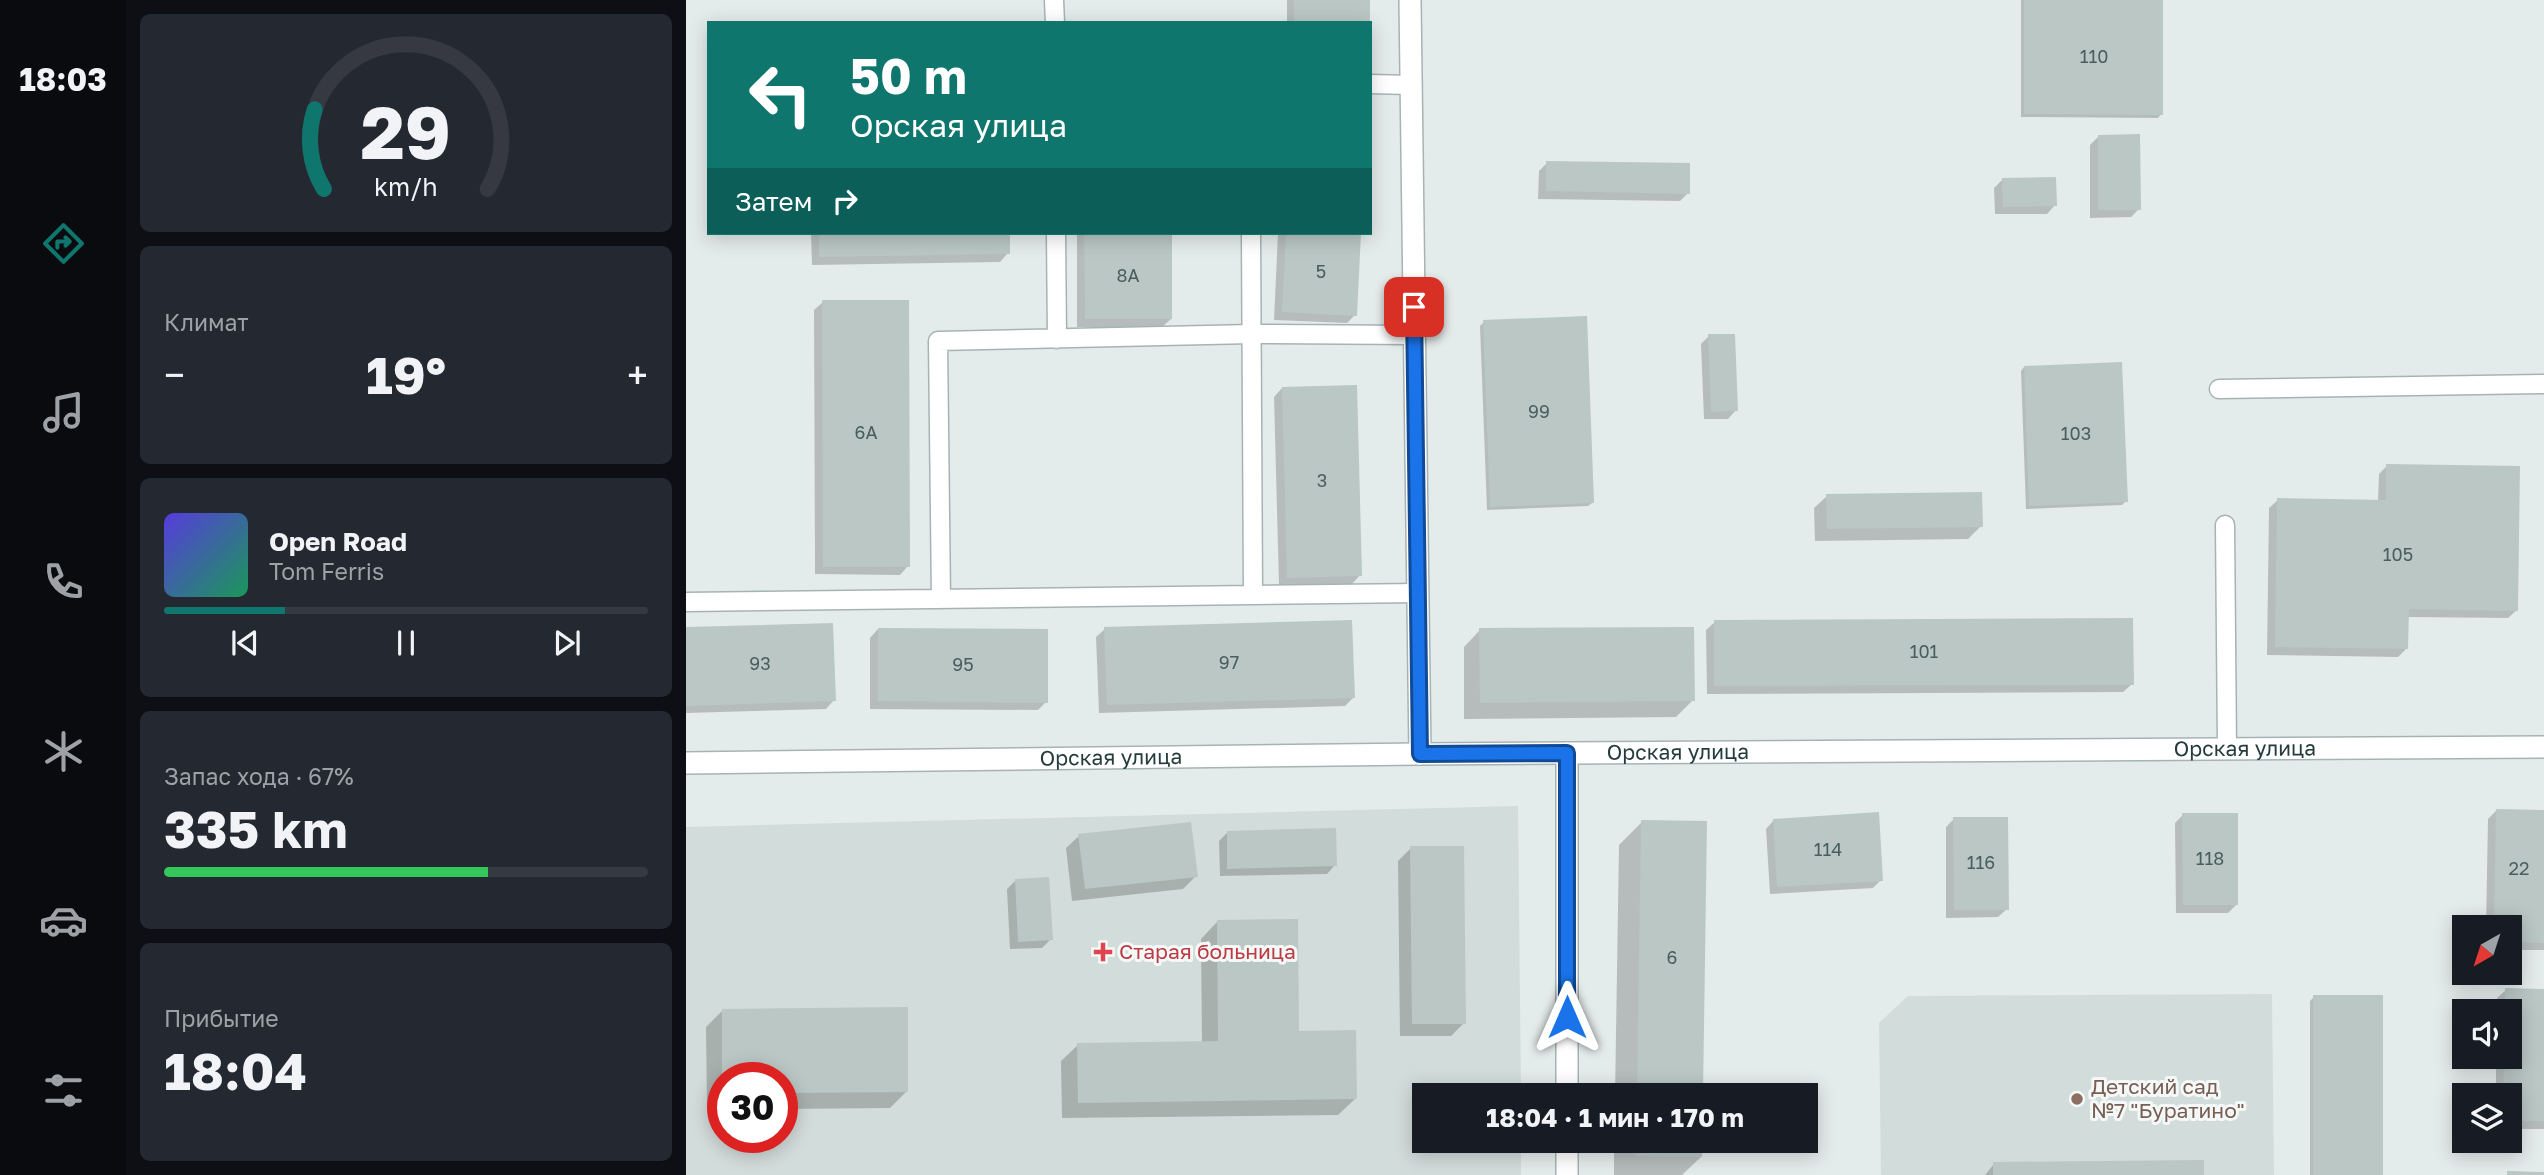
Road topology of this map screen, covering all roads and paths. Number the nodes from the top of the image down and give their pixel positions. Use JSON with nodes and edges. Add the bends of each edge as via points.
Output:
{"nodes":[{"id":1,"x":1054,"y":0,"type":"edge"},
{"id":2,"x":1410,"y":0,"type":"edge"},
{"id":3,"x":1055,"y":21,"type":"edge"},
{"id":4,"x":1372,"y":84,"type":"edge"},
{"id":5,"x":1411,"y":85,"type":"junction"},
{"id":6,"x":1056,"y":235,"type":"edge"},
{"id":7,"x":1251,"y":235,"type":"edge"},
{"id":8,"x":1252,"y":334,"type":"junction"},
{"id":9,"x":1415,"y":335,"type":"junction"},
{"id":10,"x":1057,"y":339,"type":"junction"},
{"id":11,"x":2544,"y":384,"type":"edge"},
{"id":12,"x":2219,"y":389,"type":"dead end"},
{"id":13,"x":2225,"y":525,"type":"dead end"},
{"id":14,"x":1418,"y":593,"type":"junction"},
{"id":15,"x":1253,"y":595,"type":"junction"},
{"id":16,"x":942,"y":599,"type":"junction"},
{"id":17,"x":686,"y":602,"type":"edge"},
{"id":18,"x":2544,"y":747,"type":"edge"},
{"id":19,"x":2227,"y":749,"type":"junction"},
{"id":20,"x":1567,"y":753,"type":"junction"},
{"id":21,"x":1420,"y":754,"type":"junction"},
{"id":22,"x":686,"y":763,"type":"edge"},
{"id":23,"x":1567,"y":1083,"type":"edge"},
{"id":24,"x":1567,"y":1153,"type":"edge"},
{"id":25,"x":1567,"y":1175,"type":"edge"}],
"edges":[{"from":1,"to":3,"type":"lane"},
{"from":2,"to":5,"type":"street"},
{"from":4,"to":5,"type":"lane"},
{"from":5,"to":9,"type":"street"},
{"from":6,"to":10,"type":"lane"},
{"from":7,"to":8,"type":"lane"},
{"from":8,"to":9,"type":"lane"},
{"from":8,"to":10,"type":"lane"},
{"from":8,"to":15,"type":"lane"},
{"from":9,"to":14,"type":"street"},
{"from":10,"to":16,"type":"lane","via":[[938,341]]},
{"from":11,"to":12,"type":"lane"},
{"from":13,"to":19,"type":"lane"},
{"from":14,"to":15,"type":"lane"},
{"from":14,"to":21,"type":"street"},
{"from":15,"to":16,"type":"lane"},
{"from":16,"to":17,"type":"lane"},
{"from":18,"to":19,"type":"street","name":"Орская улица"},
{"from":19,"to":20,"type":"street","name":"Орская улица"},
{"from":20,"to":21,"type":"street","name":"Орская улица"},
{"from":20,"to":23,"type":"street"},
{"from":21,"to":22,"type":"street","name":"Орская улица"},
{"from":24,"to":25,"type":"street"}]}
